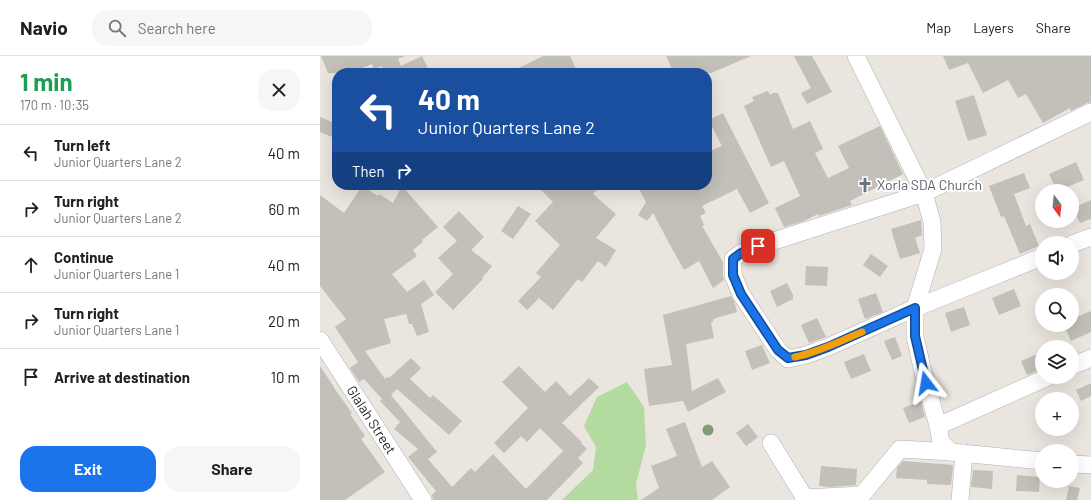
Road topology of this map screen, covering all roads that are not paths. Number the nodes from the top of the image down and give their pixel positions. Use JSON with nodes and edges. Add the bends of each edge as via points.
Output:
{"nodes":[{"id":1,"x":856,"y":56,"type":"edge"},
{"id":2,"x":1091,"y":112,"type":"edge"},
{"id":3,"x":924,"y":193,"type":"junction"},
{"id":4,"x":1091,"y":237,"type":"edge"},
{"id":5,"x":1079,"y":241,"type":"edge"},
{"id":6,"x":1035,"y":259,"type":"edge"},
{"id":7,"x":915,"y":308,"type":"junction"},
{"id":8,"x":320,"y":340,"type":"edge"},
{"id":9,"x":1091,"y":358,"type":"edge"},
{"id":10,"x":1079,"y":363,"type":"edge"},
{"id":11,"x":1035,"y":383,"type":"edge"},
{"id":12,"x":938,"y":426,"type":"junction"},
{"id":13,"x":771,"y":443,"type":"dead end"},
{"id":14,"x":957,"y":452,"type":"junction"},
{"id":15,"x":1035,"y":460,"type":"edge"},
{"id":16,"x":1079,"y":464,"type":"edge"},
{"id":17,"x":1091,"y":465,"type":"edge"},
{"id":18,"x":805,"y":499,"type":"edge"},
{"id":19,"x":423,"y":500,"type":"edge"},
{"id":20,"x":960,"y":500,"type":"edge"}],
"edges":[{"from":1,"to":3,"type":"street"},
{"from":2,"to":3,"type":"street"},
{"from":3,"to":7,"type":"street","via":[[932,222],[933,248]]},
{"from":3,"to":7,"type":"street","via":[[758,246],[733,259],[733,275],[741,294],[778,350],[788,358],[828,347]]},
{"from":4,"to":5,"type":"street"},
{"from":6,"to":7,"type":"street"},
{"from":7,"to":12,"type":"street","via":[[915,336]]},
{"from":8,"to":19,"type":"street","name":"Glalah Street"},
{"from":9,"to":10,"type":"street"},
{"from":11,"to":12,"type":"street"},
{"from":12,"to":14,"type":"street","via":[[941,442]]},
{"from":13,"to":18,"type":"street"},
{"from":14,"to":15,"type":"street"},
{"from":14,"to":18,"type":"street","via":[[900,449],[862,494]]},
{"from":14,"to":20,"type":"street"},
{"from":16,"to":17,"type":"street"}]}
